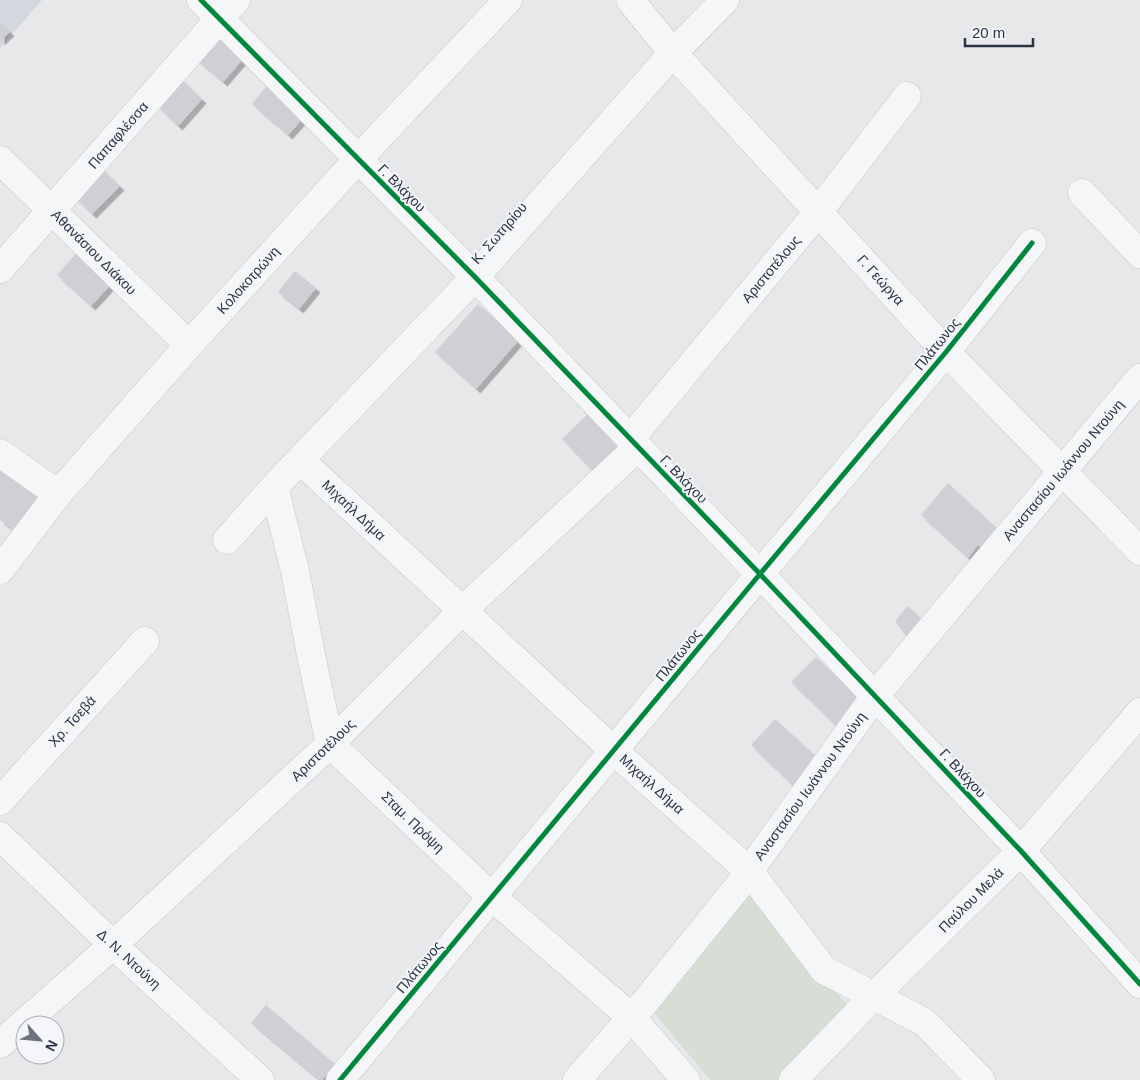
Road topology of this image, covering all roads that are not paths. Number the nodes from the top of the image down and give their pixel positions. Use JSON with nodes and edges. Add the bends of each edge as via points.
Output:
{"nodes":[{"id":1,"x":508,"y":0,"type":"edge"},
{"id":2,"x":630,"y":0,"type":"edge"},
{"id":3,"x":725,"y":0,"type":"edge"},
{"id":4,"x":219,"y":6,"type":"edge"},
{"id":5,"x":673,"y":53,"type":"junction"},
{"id":6,"x":907,"y":96,"type":"dead end"},
{"id":7,"x":0,"y":160,"type":"edge"},
{"id":8,"x":358,"y":160,"type":"junction"},
{"id":9,"x":1082,"y":193,"type":"dead end"},
{"id":10,"x":52,"y":210,"type":"junction"},
{"id":11,"x":819,"y":211,"type":"junction"},
{"id":12,"x":1032,"y":243,"type":"dead end"},
{"id":13,"x":1140,"y":254,"type":"edge"},
{"id":14,"x":0,"y":269,"type":"edge"},
{"id":15,"x":475,"y":277,"type":"junction"},
{"id":16,"x":188,"y":345,"type":"junction"},
{"id":17,"x":946,"y":352,"type":"junction"},
{"id":18,"x":1140,"y":378,"type":"edge"},
{"id":19,"x":634,"y":443,"type":"junction"},
{"id":20,"x":0,"y":453,"type":"edge"},
{"id":21,"x":300,"y":460,"type":"junction"},
{"id":22,"x":1061,"y":472,"type":"junction"},
{"id":23,"x":274,"y":487,"type":"junction"},
{"id":24,"x":58,"y":494,"type":"junction"},
{"id":25,"x":227,"y":540,"type":"dead end"},
{"id":26,"x":1140,"y":551,"type":"edge"},
{"id":27,"x":0,"y":570,"type":"edge"},
{"id":28,"x":760,"y":574,"type":"junction"},
{"id":29,"x":462,"y":610,"type":"junction"},
{"id":30,"x":145,"y":641,"type":"dead end"},
{"id":31,"x":875,"y":696,"type":"junction"},
{"id":32,"x":1140,"y":712,"type":"edge"},
{"id":33,"x":330,"y":744,"type":"junction"},
{"id":34,"x":614,"y":751,"type":"junction"},
{"id":35,"x":0,"y":801,"type":"edge"},
{"id":36,"x":0,"y":836,"type":"edge"},
{"id":37,"x":1021,"y":851,"type":"junction"},
{"id":38,"x":749,"y":871,"type":"junction"},
{"id":39,"x":492,"y":897,"type":"junction"},
{"id":40,"x":113,"y":945,"type":"junction"},
{"id":41,"x":1140,"y":984,"type":"edge"},
{"id":42,"x":875,"y":995,"type":"junction"},
{"id":43,"x":631,"y":1017,"type":"junction"},
{"id":44,"x":0,"y":1044,"type":"edge"},
{"id":45,"x":260,"y":1080,"type":"edge"},
{"id":46,"x":340,"y":1080,"type":"edge"},
{"id":47,"x":577,"y":1080,"type":"edge"},
{"id":48,"x":686,"y":1080,"type":"edge"},
{"id":49,"x":793,"y":1080,"type":"edge"},
{"id":50,"x":981,"y":1080,"type":"edge"}],
"edges":[{"from":1,"to":8,"type":"street","name":"Κολοκοτρώνη"},
{"from":2,"to":5,"type":"street","name":"Γ. Γεώργα"},
{"from":3,"to":5,"type":"street","name":"Κ. Σωτηρίου"},
{"from":4,"to":8,"type":"street","name":"Γ. Βλάχου"},
{"from":4,"to":10,"type":"street","name":"Παπαφλέσσα"},
{"from":5,"to":11,"type":"street","name":"Γ. Γεώργα"},
{"from":5,"to":15,"type":"street","name":"Κ. Σωτηρίου"},
{"from":6,"to":11,"type":"street","name":"Αριστοτέλους"},
{"from":7,"to":10,"type":"street","name":"Αθανάσιου Διάκου"},
{"from":8,"to":15,"type":"street","name":"Γ. Βλάχου"},
{"from":8,"to":16,"type":"street","name":"Κολοκοτρώνη"},
{"from":9,"to":13,"type":"street"},
{"from":10,"to":14,"type":"street","name":"Παπαφλέσσα"},
{"from":10,"to":16,"type":"street","name":"Αθανάσιου Διάκου"},
{"from":11,"to":17,"type":"street","name":"Γ. Γεώργα"},
{"from":11,"to":19,"type":"street","name":"Αριστοτέλους"},
{"from":12,"to":17,"type":"street","name":"Πλάτωνος"},
{"from":15,"to":19,"type":"street","name":"Γ. Βλάχου"},
{"from":15,"to":21,"type":"street","name":"Κ. Σωτηρίου"},
{"from":16,"to":24,"type":"street","name":"Κολοκοτρώνη"},
{"from":17,"to":22,"type":"street","name":"Γ. Γεώργα"},
{"from":17,"to":28,"type":"street","name":"Πλάτωνος"},
{"from":18,"to":22,"type":"street","name":"Αναστασίου Ιωάννου Ντούνη"},
{"from":19,"to":28,"type":"street","name":"Γ. Βλάχου"},
{"from":19,"to":29,"type":"street","name":"Αριστοτέλους"},
{"from":20,"to":24,"type":"street"},
{"from":21,"to":23,"type":"street","name":"Κ. Σωτηρίου"},
{"from":21,"to":29,"type":"street","name":"Μιχαήλ Δήμα"},
{"from":22,"to":26,"type":"street","name":"Γ. Γεώργα"},
{"from":22,"to":31,"type":"street","name":"Αναστασίου Ιωάννου Ντούνη"},
{"from":23,"to":25,"type":"street","name":"Κ. Σωτηρίου"},
{"from":23,"to":33,"type":"street","via":[[295,571]]},
{"from":24,"to":27,"type":"street","name":"Κολοκοτρώνη"},
{"from":28,"to":31,"type":"street","name":"Γ. Βλάχου"},
{"from":28,"to":34,"type":"street","name":"Πλάτωνος"},
{"from":29,"to":33,"type":"street","name":"Αριστοτέλους"},
{"from":29,"to":34,"type":"street","name":"Μιχαήλ Δήμα"},
{"from":30,"to":35,"type":"street","name":"Χρ. Τσεβά"},
{"from":31,"to":37,"type":"street","name":"Γ. Βλάχου"},
{"from":31,"to":38,"type":"street","name":"Αναστασίου Ιωάννου Ντούνη"},
{"from":32,"to":37,"type":"street","name":"Παύλου Μελά"},
{"from":33,"to":39,"type":"street","name":"Σταμ. Πρόψη"},
{"from":33,"to":40,"type":"street","name":"Αριστοτέλους"},
{"from":34,"to":38,"type":"street","name":"Μιχαήλ Δήμα"},
{"from":34,"to":39,"type":"street","name":"Πλάτωνος"},
{"from":36,"to":40,"type":"street","name":"Δ. Ν. Ντούνη"},
{"from":37,"to":41,"type":"street","name":"Γ. Βλάχου"},
{"from":37,"to":42,"type":"street","name":"Παύλου Μελά"},
{"from":38,"to":42,"type":"street","name":"Μιχαήλ Δήμα","via":[[824,970]]},
{"from":38,"to":43,"type":"street","name":"Αναστασίου Ιωάννου Ντούνη"},
{"from":39,"to":43,"type":"street","name":"Σταμ. Πρόψη"},
{"from":39,"to":46,"type":"street","name":"Πλάτωνος"},
{"from":40,"to":44,"type":"street","name":"Αριστοτέλους"},
{"from":40,"to":45,"type":"street","name":"Δ. Ν. Ντούνη"},
{"from":42,"to":49,"type":"street","name":"Παύλου Μελά"},
{"from":42,"to":50,"type":"street","name":"Μιχαήλ Δήμα","via":[[924,1022]]},
{"from":43,"to":47,"type":"street","name":"Αναστασίου Ιωάννου Ντούνη"},
{"from":43,"to":48,"type":"street","name":"Σταμ. Πρόψη"}]}
